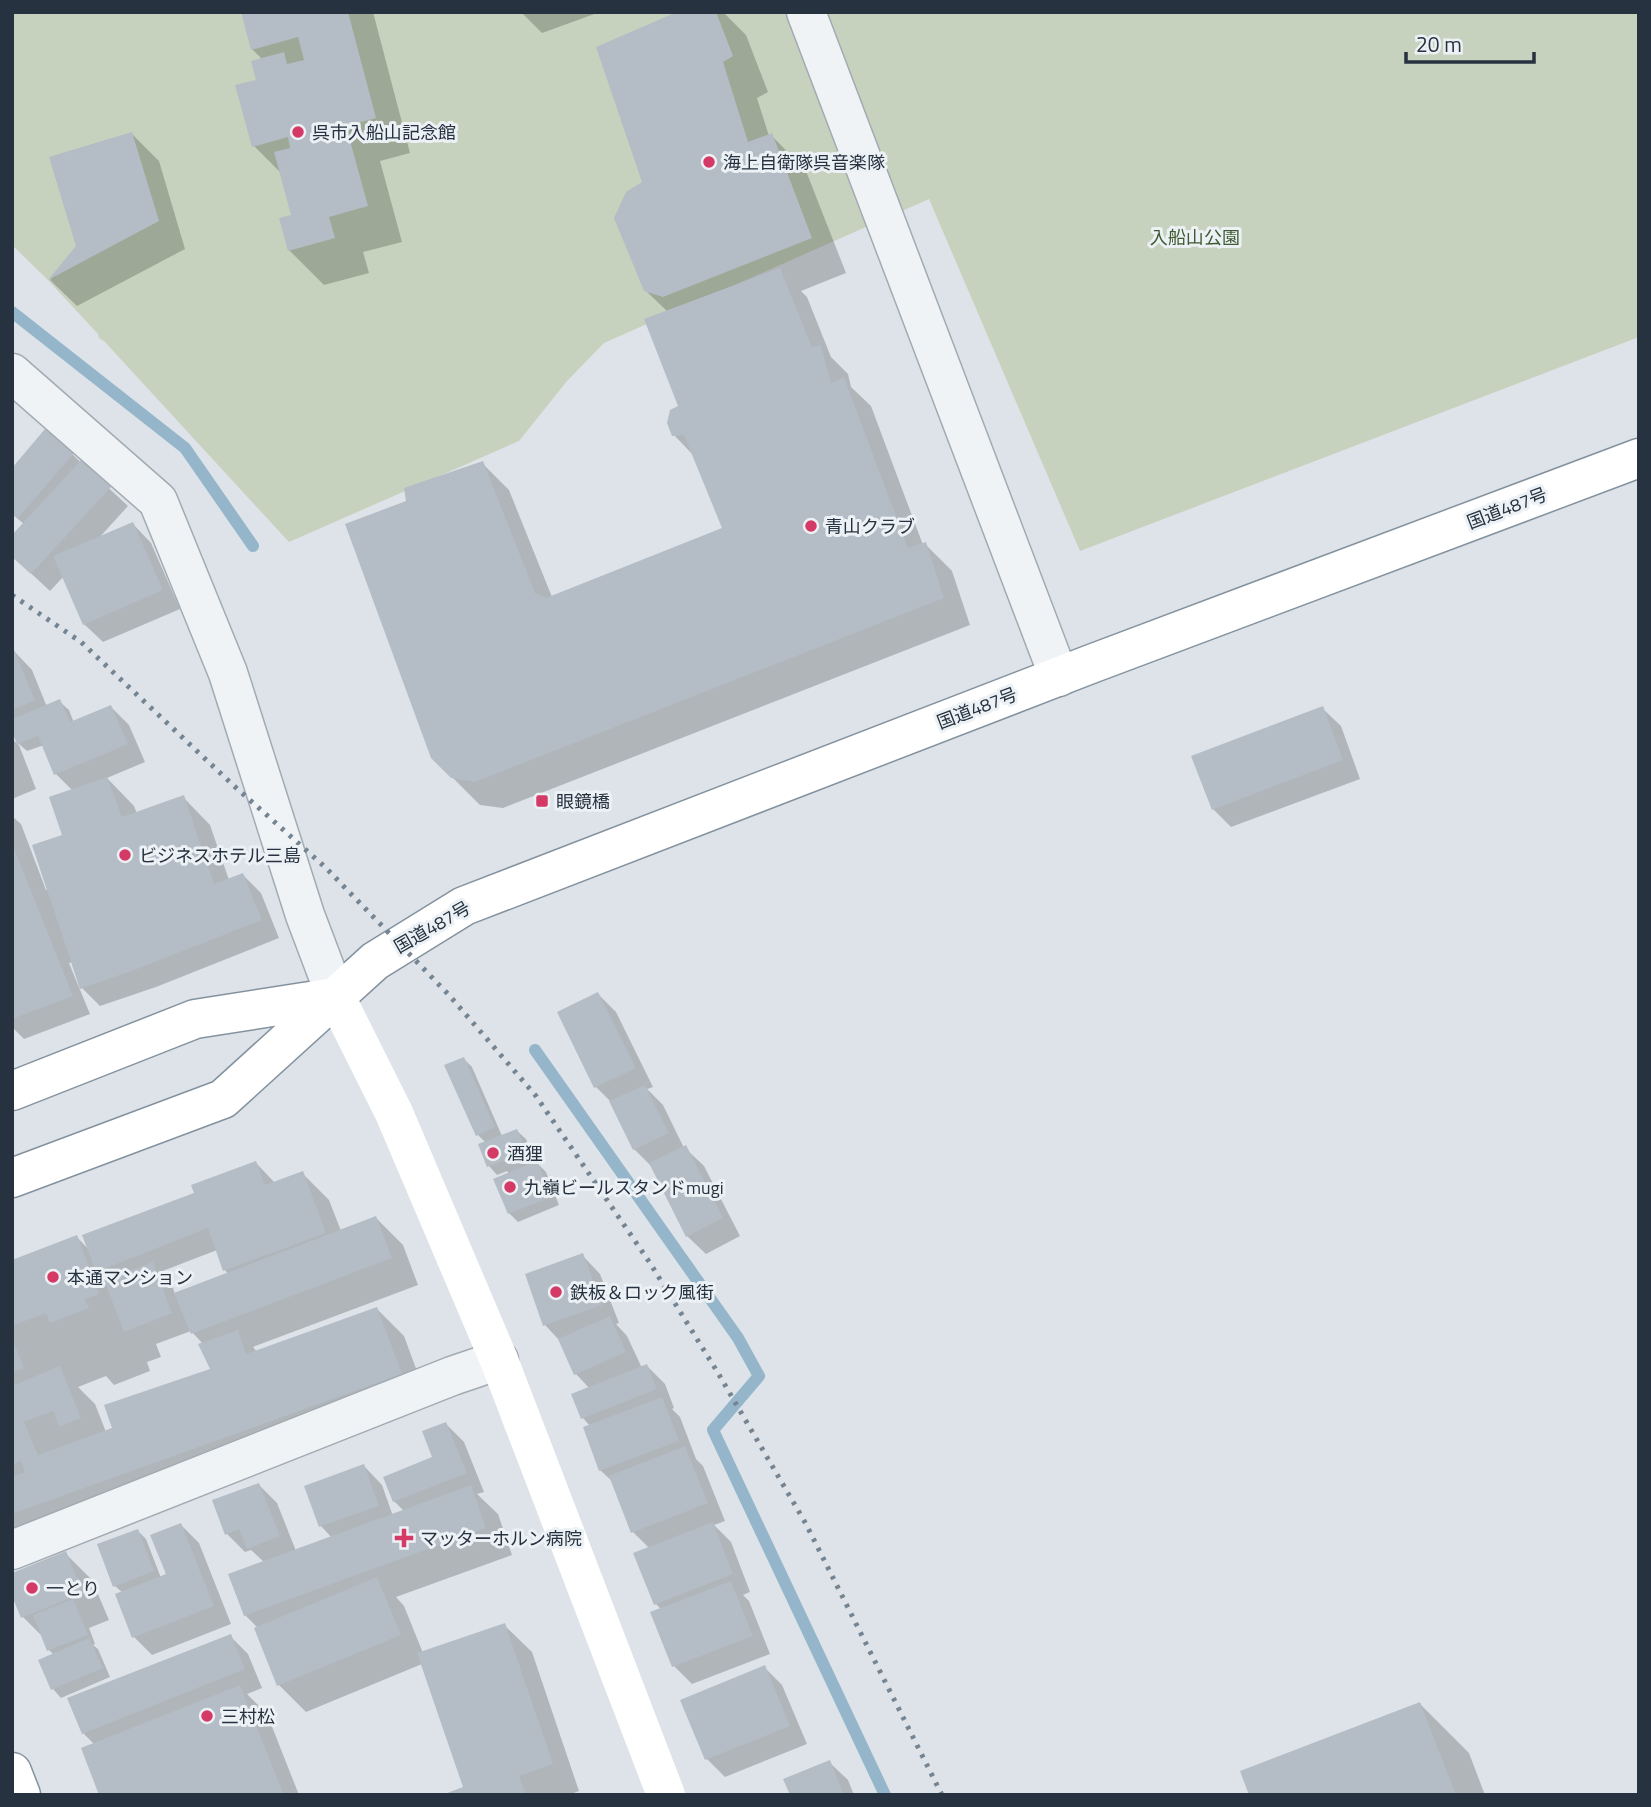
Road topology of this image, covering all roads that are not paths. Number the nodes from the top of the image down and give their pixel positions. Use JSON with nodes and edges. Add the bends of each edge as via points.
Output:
{"nodes":[{"id":1,"x":806,"y":12,"type":"edge"},
{"id":2,"x":12,"y":373,"type":"edge"},
{"id":3,"x":1639,"y":458,"type":"edge"},
{"id":4,"x":1059,"y":677,"type":"junction"},
{"id":5,"x":336,"y":997,"type":"junction"},
{"id":6,"x":12,"y":1091,"type":"edge"},
{"id":7,"x":12,"y":1178,"type":"edge"},
{"id":8,"x":499,"y":1360,"type":"junction"},
{"id":9,"x":12,"y":1550,"type":"edge"},
{"id":10,"x":12,"y":1772,"type":"edge"},
{"id":11,"x":21,"y":1795,"type":"edge"},
{"id":12,"x":666,"y":1795,"type":"edge"}],
"edges":[{"from":1,"to":4,"type":"street"},
{"from":2,"to":5,"type":"street","via":[[158,501],[228,673]]},
{"from":3,"to":4,"type":"main road","name":"国道487号"},
{"from":4,"to":5,"type":"main road","name":"国道487号","via":[[464,906],[374,961]]},
{"from":5,"to":6,"type":"main road","via":[[195,1019]]},
{"from":5,"to":7,"type":"main road","name":"国道487号","via":[[223,1099]]},
{"from":5,"to":8,"type":"main road","via":[[394,1113]]},
{"from":8,"to":9,"type":"street"},
{"from":8,"to":12,"type":"main road"},
{"from":10,"to":11,"type":"main road"}]}
